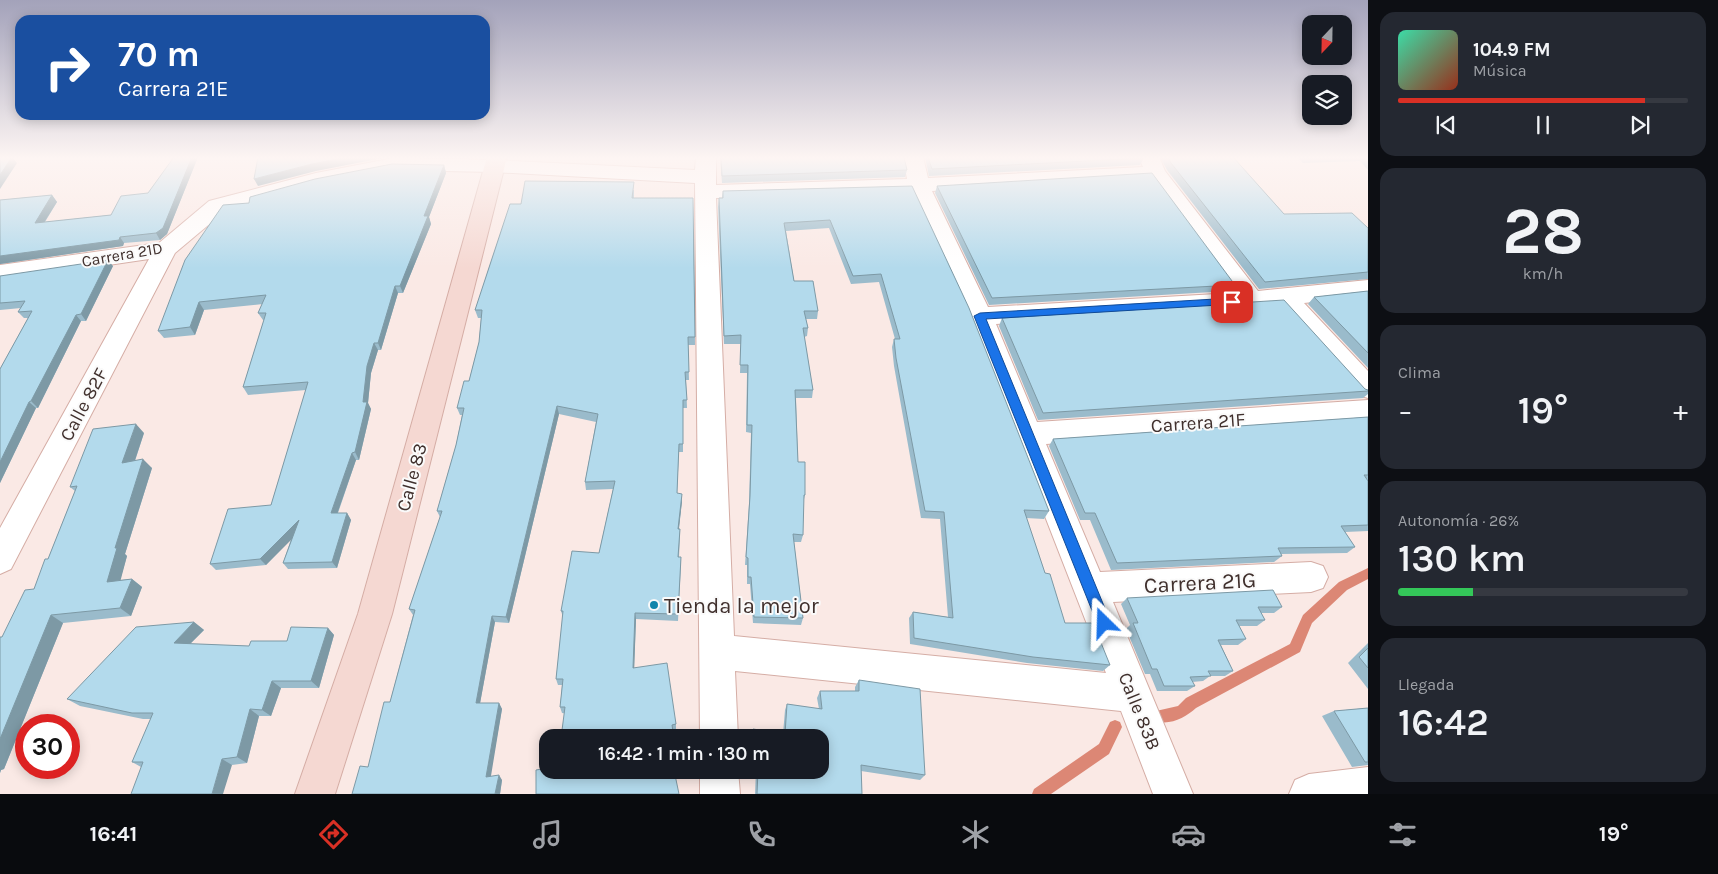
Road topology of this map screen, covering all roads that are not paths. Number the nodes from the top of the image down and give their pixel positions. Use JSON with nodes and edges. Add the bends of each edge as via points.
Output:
{"nodes":[{"id":1,"x":261,"y":194,"type":"edge"},
{"id":2,"x":487,"y":194,"type":"edge"},
{"id":3,"x":706,"y":194,"type":"edge"},
{"id":4,"x":924,"y":194,"type":"edge"},
{"id":5,"x":1174,"y":194,"type":"edge"},
{"id":6,"x":166,"y":250,"type":"junction"},
{"id":7,"x":0,"y":273,"type":"edge"},
{"id":8,"x":1368,"y":288,"type":"edge"},
{"id":9,"x":1284,"y":297,"type":"junction"},
{"id":10,"x":1252,"y":300,"type":"junction"},
{"id":11,"x":980,"y":316,"type":"junction"},
{"id":12,"x":1368,"y":388,"type":"edge"},
{"id":13,"x":1368,"y":410,"type":"edge"},
{"id":14,"x":1028,"y":434,"type":"junction"},
{"id":15,"x":0,"y":559,"type":"edge"},
{"id":16,"x":1311,"y":577,"type":"dead end"},
{"id":17,"x":1090,"y":588,"type":"junction"},
{"id":18,"x":717,"y":652,"type":"junction"},
{"id":19,"x":1135,"y":699,"type":"junction"},
{"id":20,"x":719,"y":729,"type":"edge"},
{"id":21,"x":719,"y":779,"type":"edge"},
{"id":22,"x":1368,"y":787,"type":"edge"},
{"id":23,"x":315,"y":794,"type":"edge"},
{"id":24,"x":720,"y":794,"type":"edge"},
{"id":25,"x":1173,"y":794,"type":"edge"},
{"id":26,"x":1309,"y":794,"type":"edge"}],
"edges":[{"from":1,"to":6,"type":"street","name":"Carrera 21D","via":[[217,206]]},
{"from":2,"to":23,"type":"street","name":"Calle 83","via":[[374,614]]},
{"from":3,"to":18,"type":"street"},
{"from":4,"to":11,"type":"street","name":"Calle 83B"},
{"from":5,"to":10,"type":"street"},
{"from":6,"to":7,"type":"street","name":"Carrera 21D"},
{"from":6,"to":15,"type":"street","name":"Calle 82F"},
{"from":8,"to":9,"type":"street"},
{"from":9,"to":10,"type":"street"},
{"from":9,"to":12,"type":"street"},
{"from":10,"to":11,"type":"street"},
{"from":11,"to":14,"type":"street","name":"Calle 83B"},
{"from":13,"to":14,"type":"street","name":"Carrera 21F"},
{"from":14,"to":17,"type":"street","name":"Calle 83B"},
{"from":16,"to":17,"type":"street","name":"Carrera 21G"},
{"from":17,"to":19,"type":"street","name":"Calle 83B"},
{"from":18,"to":19,"type":"street"},
{"from":18,"to":20,"type":"street"},
{"from":19,"to":25,"type":"street","name":"Calle 83B"},
{"from":21,"to":24,"type":"street"},
{"from":22,"to":26,"type":"street"}]}
